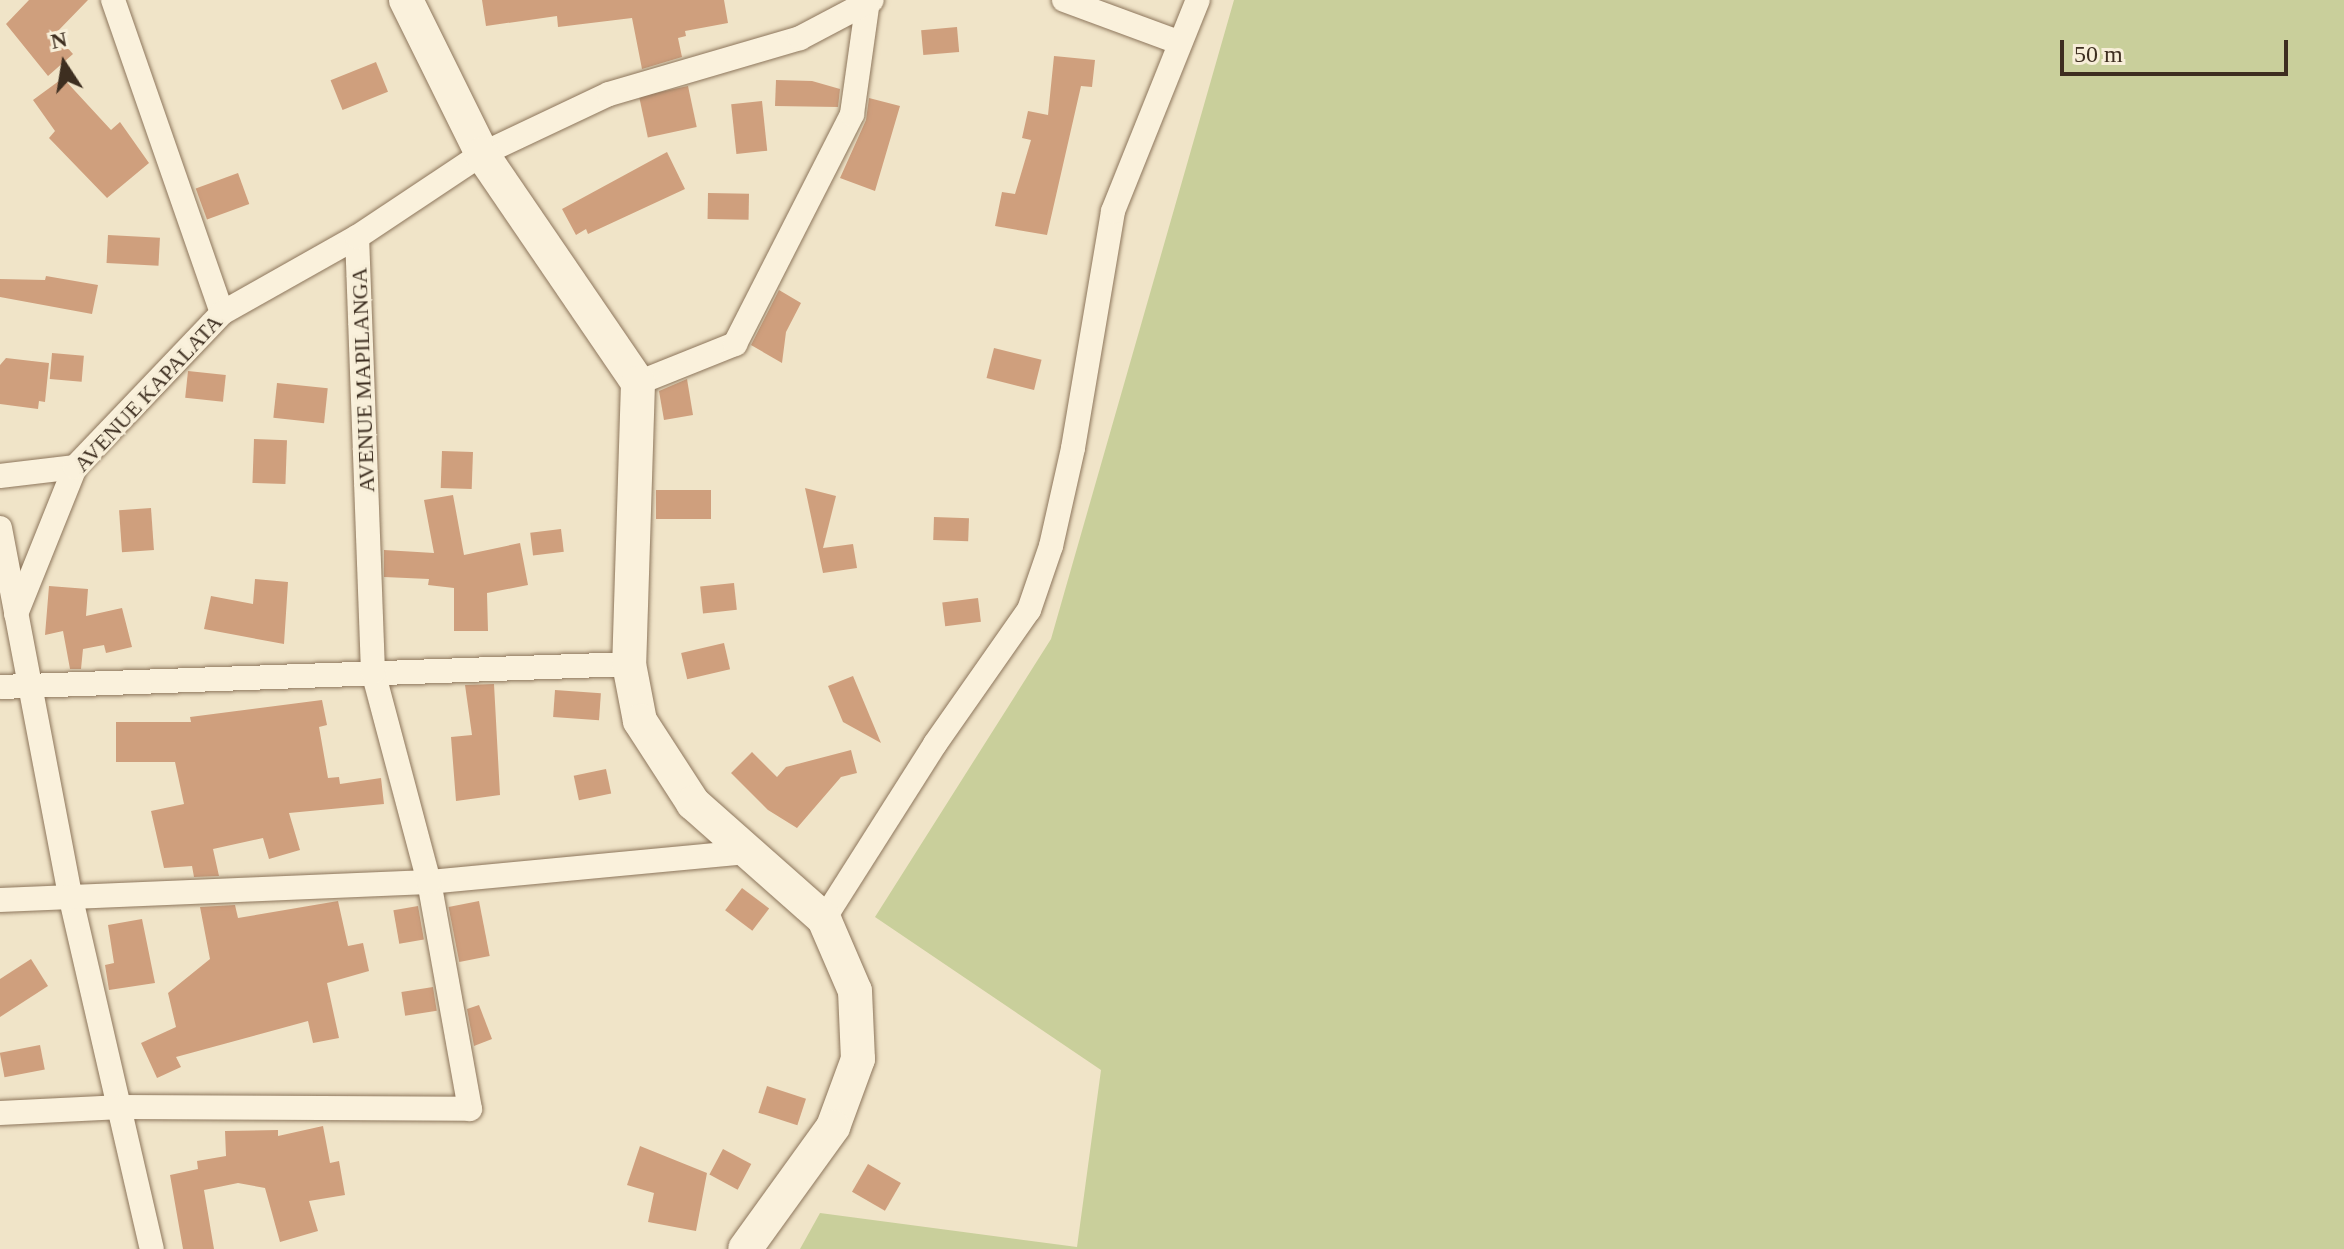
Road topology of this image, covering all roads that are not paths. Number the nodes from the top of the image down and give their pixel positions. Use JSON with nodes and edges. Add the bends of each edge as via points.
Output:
{"nodes":[{"id":1,"x":113,"y":0,"type":"edge"},
{"id":2,"x":406,"y":0,"type":"edge"},
{"id":3,"x":870,"y":0,"type":"edge"},
{"id":4,"x":1064,"y":0,"type":"edge"},
{"id":5,"x":1198,"y":0,"type":"edge"},
{"id":6,"x":1178,"y":42,"type":"junction"},
{"id":7,"x":482,"y":154,"type":"junction"},
{"id":8,"x":357,"y":237,"type":"junction"},
{"id":9,"x":222,"y":313,"type":"junction"},
{"id":10,"x":638,"y":383,"type":"junction"},
{"id":11,"x":75,"y":467,"type":"junction"},
{"id":12,"x":0,"y":476,"type":"edge"},
{"id":13,"x":0,"y":528,"type":"edge"},
{"id":14,"x":15,"y":617,"type":"junction"},
{"id":15,"x":629,"y":664,"type":"junction"},
{"id":16,"x":373,"y":672,"type":"junction"},
{"id":17,"x":28,"y":686,"type":"junction"},
{"id":18,"x":0,"y":687,"type":"edge"},
{"id":19,"x":746,"y":852,"type":"junction"},
{"id":20,"x":429,"y":882,"type":"junction"},
{"id":21,"x":71,"y":899,"type":"junction"},
{"id":22,"x":0,"y":900,"type":"edge"},
{"id":23,"x":824,"y":919,"type":"junction"},
{"id":24,"x":122,"y":1107,"type":"junction"},
{"id":25,"x":0,"y":1113,"type":"edge"},
{"id":26,"x":152,"y":1249,"type":"edge"},
{"id":27,"x":745,"y":1249,"type":"edge"}],
"edges":[{"from":1,"to":9,"type":"street"},
{"from":2,"to":7,"type":"street"},
{"from":3,"to":7,"type":"street","name":"AVENUE MAPILANGA","via":[[800,38],[609,94]]},
{"from":3,"to":10,"type":"street","via":[[852,114],[735,344]]},
{"from":4,"to":6,"type":"street"},
{"from":5,"to":6,"type":"street"},
{"from":6,"to":23,"type":"street","via":[[1113,211],[1073,448],[1051,546],[1029,610],[935,744]]},
{"from":7,"to":8,"type":"street","name":"AVENUE MAPILANGA"},
{"from":7,"to":10,"type":"street"},
{"from":8,"to":9,"type":"street","name":"AVENUE KAPALATA"},
{"from":8,"to":16,"type":"street","name":"AVENUE MAPILANGA"},
{"from":9,"to":11,"type":"street","name":"AVENUE KAPALATA"},
{"from":10,"to":15,"type":"street"},
{"from":11,"to":12,"type":"street"},
{"from":11,"to":14,"type":"street","name":"AVENUE KAPALATA"},
{"from":13,"to":14,"type":"street"},
{"from":14,"to":17,"type":"street"},
{"from":15,"to":16,"type":"street"},
{"from":15,"to":19,"type":"street","via":[[640,721],[693,803]]},
{"from":16,"to":17,"type":"street"},
{"from":16,"to":20,"type":"street","name":"AVENUE MAPILANGA"},
{"from":17,"to":18,"type":"street"},
{"from":17,"to":21,"type":"street"},
{"from":19,"to":20,"type":"street"},
{"from":19,"to":23,"type":"street"},
{"from":20,"to":21,"type":"street"},
{"from":20,"to":24,"type":"street","name":"AVENUE MAPILANGA","via":[[470,1109]]},
{"from":21,"to":22,"type":"street"},
{"from":21,"to":24,"type":"street"},
{"from":23,"to":27,"type":"street","via":[[855,991],[858,1059],[833,1127]]},
{"from":24,"to":25,"type":"street"},
{"from":24,"to":26,"type":"street"}]}
